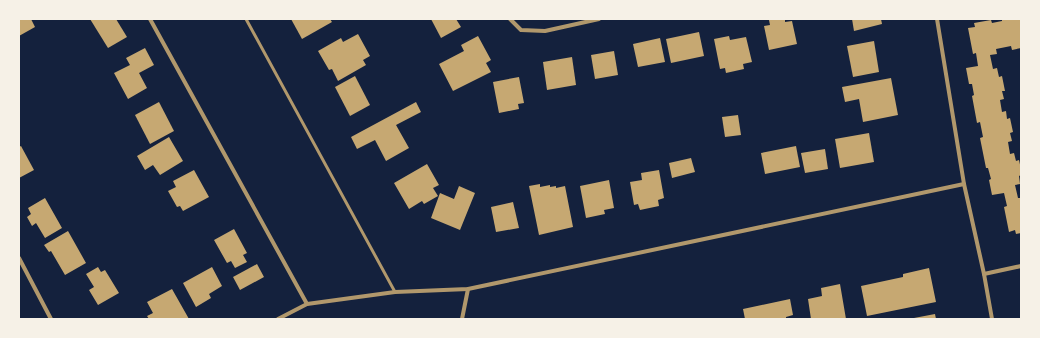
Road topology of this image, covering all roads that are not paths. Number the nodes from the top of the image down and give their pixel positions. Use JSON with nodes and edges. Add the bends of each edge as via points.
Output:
{"nodes":[{"id":1,"x":150,"y":19,"type":"edge"},
{"id":2,"x":246,"y":19,"type":"edge"},
{"id":3,"x":510,"y":19,"type":"edge"},
{"id":4,"x":598,"y":19,"type":"edge"},
{"id":5,"x":937,"y":19,"type":"edge"},
{"id":6,"x":964,"y":184,"type":"junction"},
{"id":7,"x":19,"y":258,"type":"edge"},
{"id":8,"x":1021,"y":268,"type":"edge"},
{"id":9,"x":984,"y":274,"type":"junction"},
{"id":10,"x":468,"y":289,"type":"junction"},
{"id":11,"x":395,"y":292,"type":"junction"},
{"id":12,"x":307,"y":304,"type":"junction"},
{"id":13,"x":50,"y":319,"type":"edge"},
{"id":14,"x":278,"y":319,"type":"edge"},
{"id":15,"x":462,"y":319,"type":"edge"},
{"id":16,"x":992,"y":319,"type":"edge"}],
"edges":[{"from":1,"to":12,"type":"street"},
{"from":2,"to":11,"type":"lane"},
{"from":3,"to":4,"type":"street","via":[[521,30],[545,31]]},
{"from":5,"to":6,"type":"street"},
{"from":6,"to":9,"type":"street"},
{"from":6,"to":10,"type":"street"},
{"from":7,"to":13,"type":"street"},
{"from":8,"to":9,"type":"street"},
{"from":9,"to":16,"type":"street"},
{"from":10,"to":11,"type":"street"},
{"from":10,"to":15,"type":"street"},
{"from":11,"to":12,"type":"street"},
{"from":12,"to":14,"type":"street"}]}
